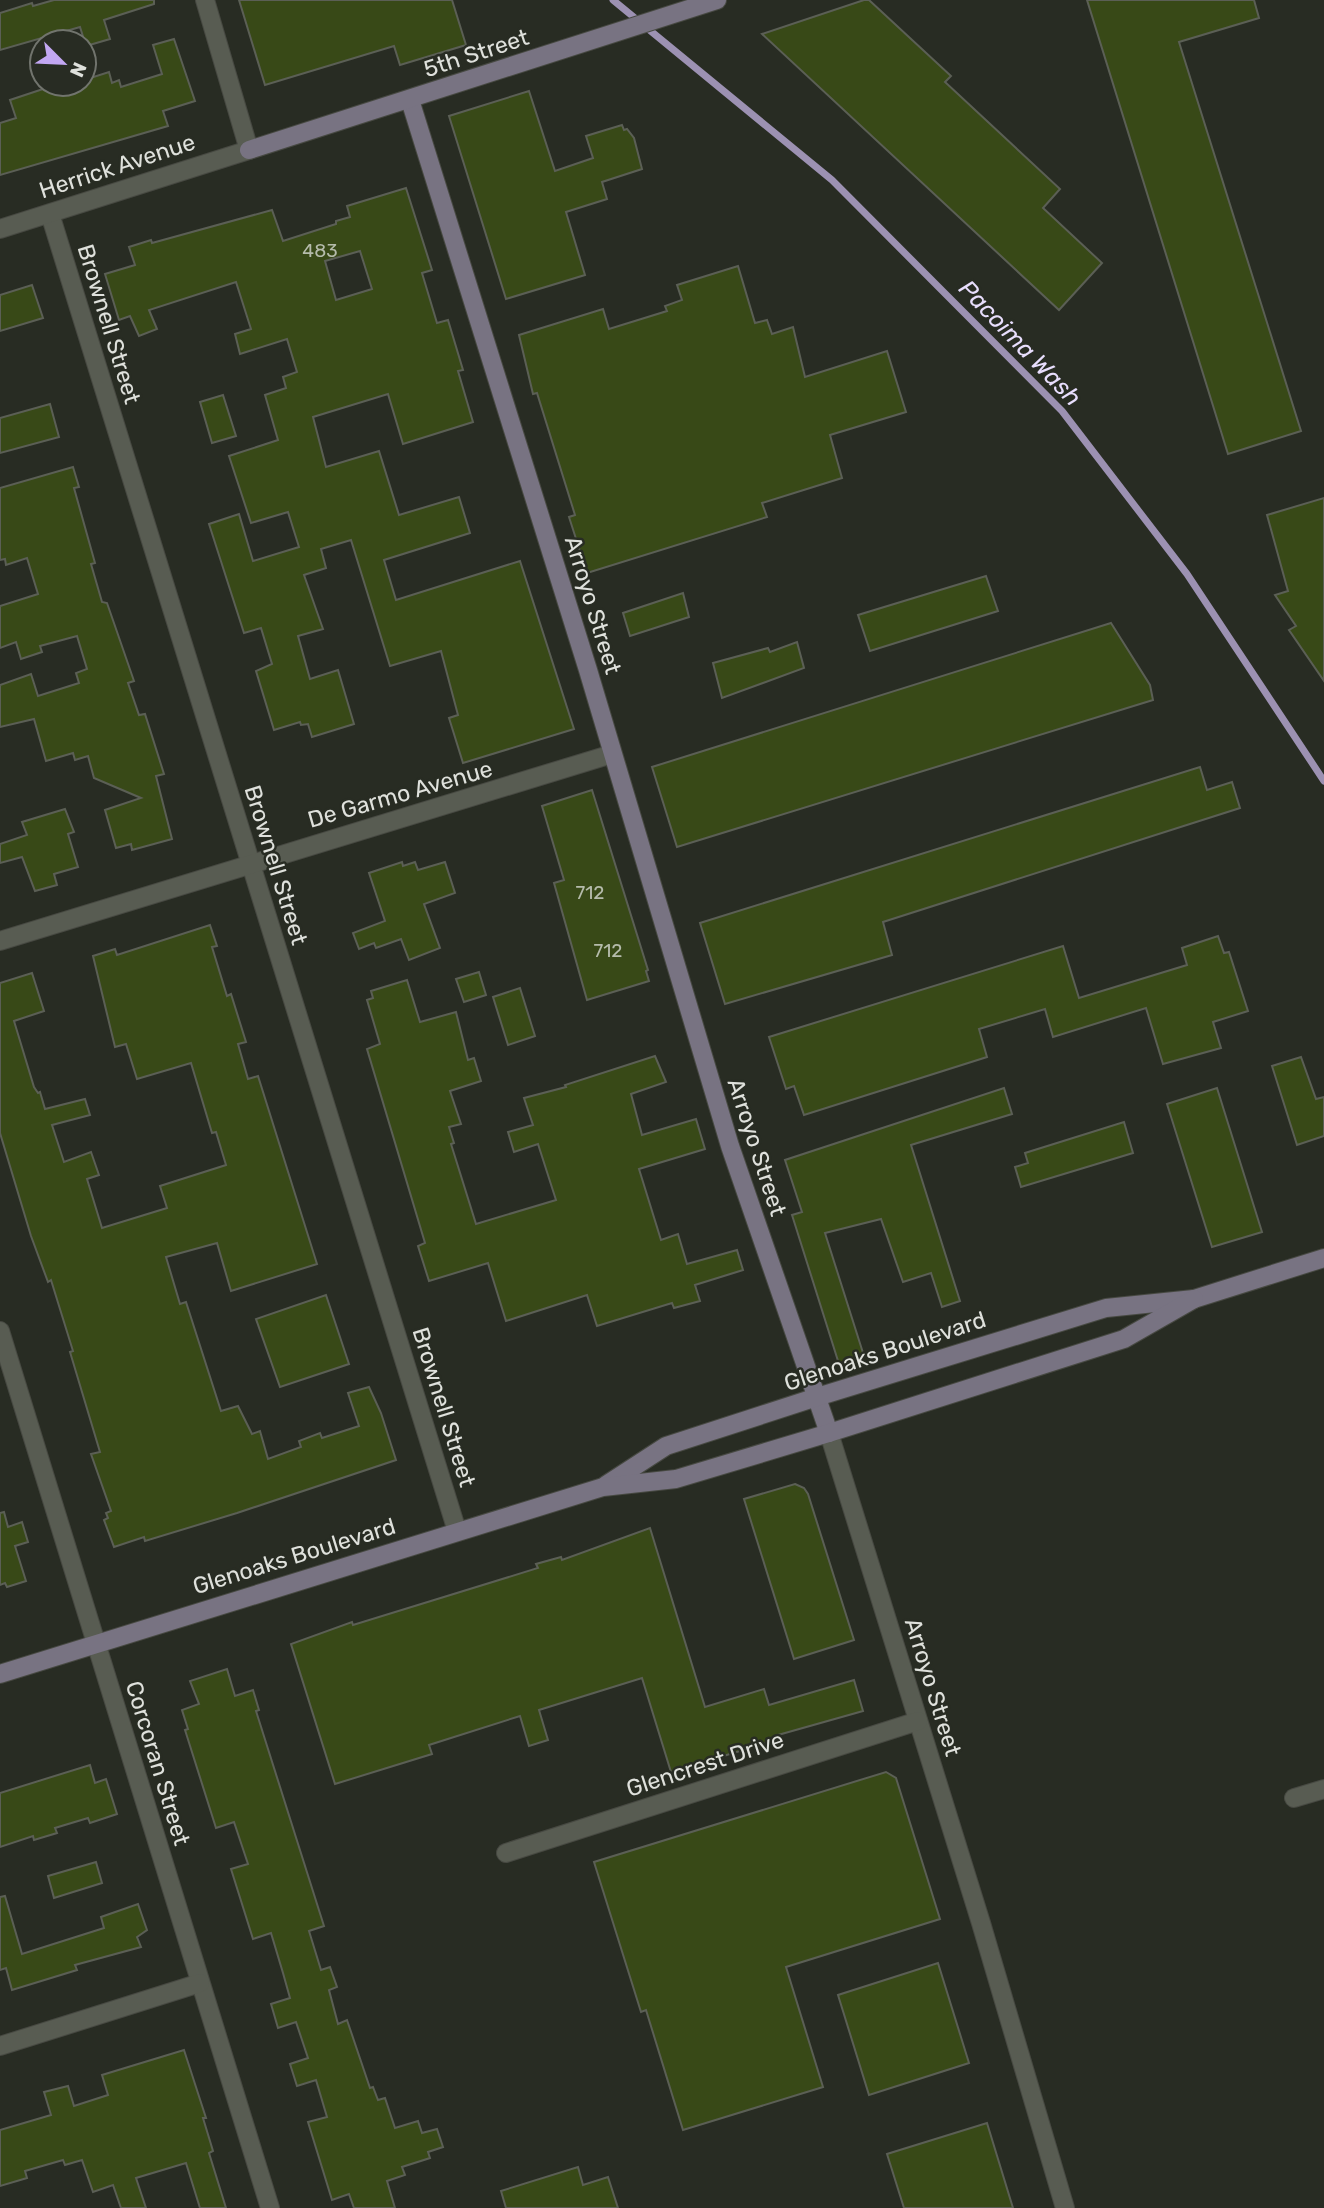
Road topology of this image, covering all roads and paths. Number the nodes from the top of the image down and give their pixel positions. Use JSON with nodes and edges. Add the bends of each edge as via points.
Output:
{"nodes":[{"id":1,"x":205,"y":0,"type":"edge"},
{"id":2,"x":717,"y":0,"type":"edge"},
{"id":3,"x":410,"y":100,"type":"junction"},
{"id":4,"x":249,"y":150,"type":"junction"},
{"id":5,"x":50,"y":214,"type":"junction"},
{"id":6,"x":0,"y":229,"type":"edge"},
{"id":7,"x":612,"y":754,"type":"junction"},
{"id":8,"x":250,"y":863,"type":"junction"},
{"id":9,"x":0,"y":941,"type":"edge"},
{"id":10,"x":1324,"y":1258,"type":"edge"},
{"id":11,"x":1194,"y":1299,"type":"junction"},
{"id":12,"x":0,"y":1331,"type":"edge"},
{"id":13,"x":817,"y":1397,"type":"junction"},
{"id":14,"x":829,"y":1433,"type":"junction"},
{"id":15,"x":603,"y":1487,"type":"junction"},
{"id":16,"x":457,"y":1531,"type":"junction"},
{"id":17,"x":95,"y":1644,"type":"junction"},
{"id":18,"x":0,"y":1674,"type":"edge"},
{"id":19,"x":918,"y":1721,"type":"junction"},
{"id":20,"x":1324,"y":1789,"type":"edge"},
{"id":21,"x":1294,"y":1798,"type":"dead end"},
{"id":22,"x":506,"y":1853,"type":"dead end"},
{"id":23,"x":200,"y":1983,"type":"junction"},
{"id":24,"x":0,"y":2046,"type":"edge"},
{"id":25,"x":270,"y":2208,"type":"edge"},
{"id":26,"x":1065,"y":2208,"type":"edge"}],
"edges":[{"from":1,"to":4,"type":"street"},
{"from":2,"to":3,"type":"main road","name":"5th Street"},
{"from":3,"to":4,"type":"main road","name":"5th Street"},
{"from":3,"to":7,"type":"main road","name":"Arroyo Street"},
{"from":4,"to":5,"type":"street","name":"Herrick Avenue"},
{"from":5,"to":6,"type":"street","name":"Herrick Avenue"},
{"from":5,"to":8,"type":"street","name":"Brownell Street"},
{"from":7,"to":8,"type":"street","name":"De Garmo Avenue"},
{"from":7,"to":13,"type":"main road","name":"Arroyo Street","via":[[730,1146]]},
{"from":8,"to":9,"type":"street","name":"De Garmo Avenue"},
{"from":8,"to":16,"type":"street","name":"Brownell Street"},
{"from":10,"to":11,"type":"main road","name":"Glenoaks Boulevard"},
{"from":11,"to":13,"type":"main road","name":"Glenoaks Boulevard","via":[[1106,1308]]},
{"from":11,"to":14,"type":"main road","name":"Glenoaks Boulevard","via":[[1124,1339]]},
{"from":12,"to":17,"type":"street","name":"Corcoran Street"},
{"from":13,"to":14,"type":"main road","name":"Arroyo Street"},
{"from":13,"to":15,"type":"main road","name":"Glenoaks Boulevard","via":[[666,1447]]},
{"from":14,"to":15,"type":"main road","name":"Glenoaks Boulevard","via":[[676,1479]]},
{"from":14,"to":19,"type":"street","name":"Arroyo Street"},
{"from":15,"to":16,"type":"main road","name":"Glenoaks Boulevard"},
{"from":16,"to":17,"type":"main road","name":"Glenoaks Boulevard"},
{"from":17,"to":18,"type":"main road","name":"Glenoaks Boulevard"},
{"from":17,"to":23,"type":"street","name":"Corcoran Street"},
{"from":19,"to":22,"type":"street","name":"Glencrest Drive"},
{"from":19,"to":26,"type":"street","name":"Arroyo Street"},
{"from":20,"to":21,"type":"street"},
{"from":23,"to":24,"type":"street"},
{"from":23,"to":25,"type":"street","name":"Corcoran Street"}]}
